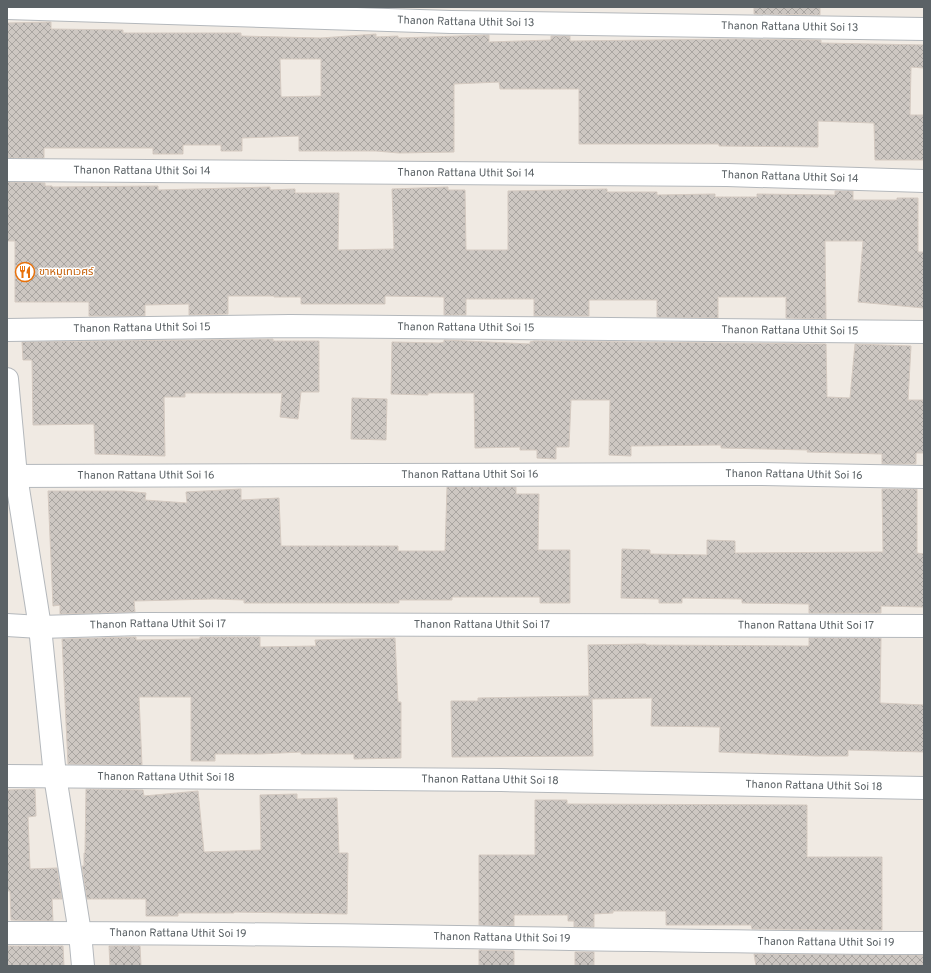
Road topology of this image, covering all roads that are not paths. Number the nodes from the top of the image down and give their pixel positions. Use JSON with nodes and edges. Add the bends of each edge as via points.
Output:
{"nodes":[{"id":1,"x":7,"y":8,"type":"edge"},
{"id":2,"x":924,"y":29,"type":"edge"},
{"id":3,"x":7,"y":170,"type":"edge"},
{"id":4,"x":924,"y":181,"type":"edge"},
{"id":5,"x":7,"y":330,"type":"edge"},
{"id":6,"x":924,"y":332,"type":"edge"},
{"id":7,"x":7,"y":379,"type":"edge"},
{"id":8,"x":12,"y":476,"type":"edge"},
{"id":9,"x":924,"y":477,"type":"edge"},
{"id":10,"x":7,"y":625,"type":"edge"},
{"id":11,"x":924,"y":626,"type":"edge"},
{"id":12,"x":40,"y":627,"type":"junction"},
{"id":13,"x":7,"y":776,"type":"edge"},
{"id":14,"x":55,"y":776,"type":"junction"},
{"id":15,"x":924,"y":788,"type":"edge"},
{"id":16,"x":7,"y":933,"type":"edge"},
{"id":17,"x":80,"y":933,"type":"junction"},
{"id":18,"x":924,"y":943,"type":"edge"},
{"id":19,"x":83,"y":966,"type":"edge"}],
"edges":[{"from":1,"to":2,"type":"street","name":"Thanon Rattana Uthit Soi 13","via":[[452,22]]},
{"from":3,"to":4,"type":"street","name":"Thanon Rattana Uthit Soi 14","via":[[719,175]]},
{"from":5,"to":6,"type":"street","name":"Thanon Rattana Uthit Soi 15","via":[[290,326]]},
{"from":7,"to":8,"type":"street"},
{"from":8,"to":9,"type":"street","name":"Thanon Rattana Uthit Soi 16","via":[[758,474]]},
{"from":8,"to":12,"type":"street"},
{"from":10,"to":12,"type":"street","name":"Thanon Rattana Uthit Soi 17"},
{"from":11,"to":12,"type":"street","name":"Thanon Rattana Uthit Soi 17","via":[[141,624]]},
{"from":12,"to":14,"type":"street"},
{"from":13,"to":14,"type":"street","name":"Thanon Rattana Uthit Soi 18"},
{"from":14,"to":15,"type":"street","name":"Thanon Rattana Uthit Soi 18","via":[[501,780]]},
{"from":14,"to":17,"type":"street"},
{"from":16,"to":17,"type":"street","name":"Thanon Rattana Uthit Soi 19"},
{"from":17,"to":18,"type":"street","name":"Thanon Rattana Uthit Soi 19"},
{"from":17,"to":19,"type":"street"}]}
